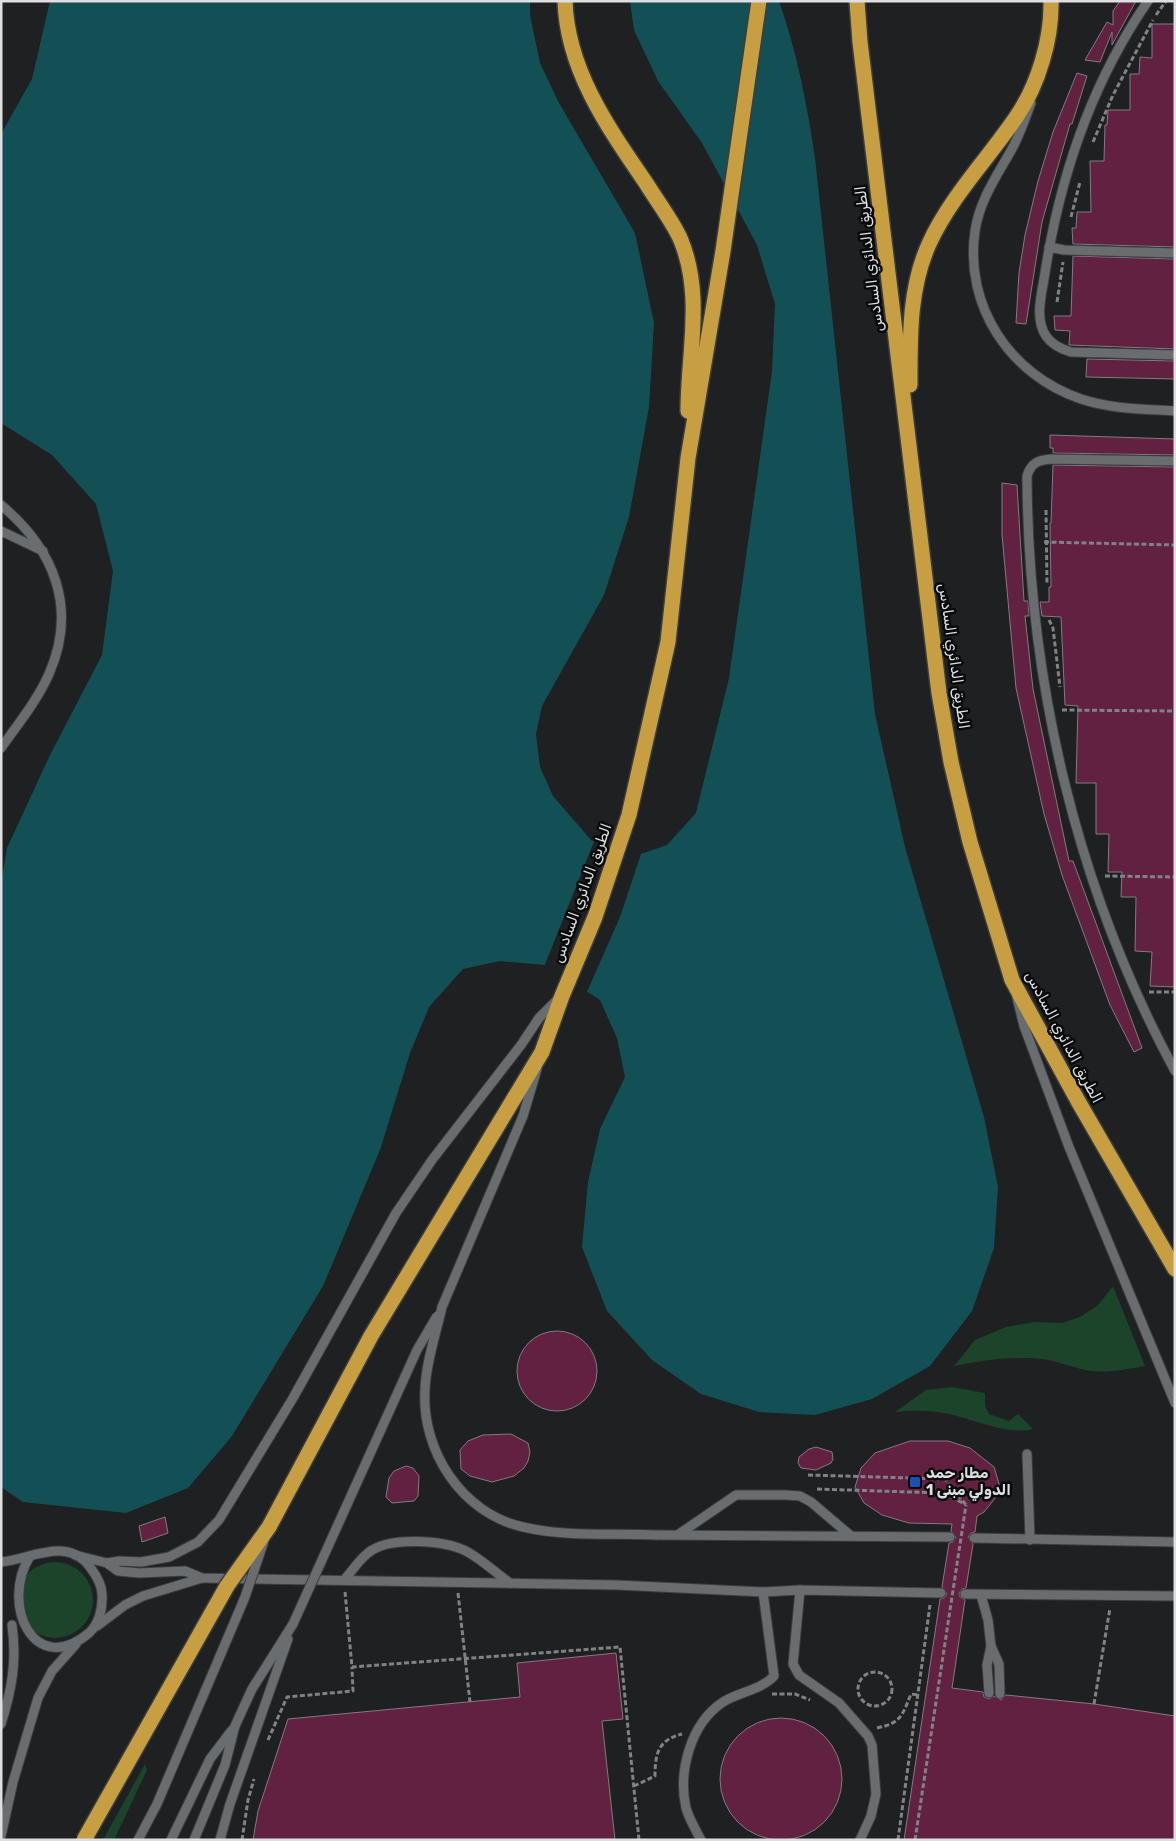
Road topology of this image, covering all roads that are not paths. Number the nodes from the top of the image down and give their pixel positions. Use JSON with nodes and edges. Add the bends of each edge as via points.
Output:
{"nodes":[{"id":1,"x":565,"y":1,"type":"edge"},
{"id":2,"x":759,"y":1,"type":"edge"},
{"id":3,"x":857,"y":1,"type":"edge"},
{"id":4,"x":1052,"y":1,"type":"edge"},
{"id":5,"x":1148,"y":1,"type":"edge"},
{"id":6,"x":1038,"y":72,"type":"junction"},
{"id":7,"x":1049,"y":247,"type":"junction"},
{"id":8,"x":1175,"y":252,"type":"edge"},
{"id":9,"x":1175,"y":354,"type":"edge"},
{"id":10,"x":1175,"y":411,"type":"edge"},
{"id":11,"x":908,"y":429,"type":"junction"},
{"id":12,"x":688,"y":458,"type":"junction"},
{"id":13,"x":1175,"y":461,"type":"edge"},
{"id":14,"x":1,"y":505,"type":"edge"},
{"id":15,"x":1,"y":530,"type":"edge"},
{"id":16,"x":44,"y":551,"type":"junction"},
{"id":17,"x":1,"y":748,"type":"edge"},
{"id":18,"x":1012,"y":980,"type":"junction"},
{"id":19,"x":562,"y":996,"type":"junction"},
{"id":20,"x":542,"y":1052,"type":"junction"},
{"id":21,"x":1175,"y":1071,"type":"edge"},
{"id":22,"x":1175,"y":1269,"type":"edge"},
{"id":23,"x":442,"y":1307,"type":"junction"},
{"id":24,"x":1175,"y":1403,"type":"edge"},
{"id":25,"x":1027,"y":1454,"type":"dead end"},
{"id":26,"x":269,"y":1527,"type":"junction"},
{"id":27,"x":679,"y":1534,"type":"junction"},
{"id":28,"x":851,"y":1536,"type":"junction"},
{"id":29,"x":950,"y":1536,"type":"dead end"},
{"id":30,"x":974,"y":1538,"type":"dead end"},
{"id":31,"x":1030,"y":1540,"type":"junction"},
{"id":32,"x":1175,"y":1542,"type":"edge"},
{"id":33,"x":75,"y":1555,"type":"junction"},
{"id":34,"x":30,"y":1556,"type":"junction"},
{"id":35,"x":1,"y":1562,"type":"edge"},
{"id":36,"x":107,"y":1564,"type":"junction"},
{"id":37,"x":13,"y":1572,"type":"dead end"},
{"id":38,"x":202,"y":1578,"type":"junction"},
{"id":39,"x":345,"y":1579,"type":"junction"},
{"id":40,"x":510,"y":1584,"type":"junction"},
{"id":41,"x":800,"y":1590,"type":"junction"},
{"id":42,"x":764,"y":1592,"type":"junction"},
{"id":43,"x":936,"y":1593,"type":"road end"},
{"id":44,"x":966,"y":1594,"type":"dead end"},
{"id":45,"x":981,"y":1594,"type":"junction"},
{"id":46,"x":1175,"y":1596,"type":"edge"},
{"id":47,"x":294,"y":1624,"type":"junction"},
{"id":48,"x":91,"y":1631,"type":"junction"},
{"id":49,"x":78,"y":1641,"type":"junction"},
{"id":50,"x":992,"y":1646,"type":"junction"},
{"id":51,"x":989,"y":1693,"type":"dead end"},
{"id":52,"x":1000,"y":1694,"type":"dead end"},
{"id":53,"x":1,"y":1724,"type":"edge"},
{"id":54,"x":235,"y":1726,"type":"junction"},
{"id":55,"x":157,"y":1804,"type":"junction"},
{"id":56,"x":1,"y":1836,"type":"edge"},
{"id":57,"x":84,"y":1840,"type":"edge"},
{"id":58,"x":138,"y":1840,"type":"edge"},
{"id":59,"x":145,"y":1840,"type":"edge"},
{"id":60,"x":171,"y":1840,"type":"edge"},
{"id":61,"x":194,"y":1840,"type":"edge"},
{"id":62,"x":220,"y":1840,"type":"edge"},
{"id":63,"x":701,"y":1840,"type":"edge"},
{"id":64,"x":860,"y":1840,"type":"edge"}],
"edges":[{"from":1,"to":12,"type":"highway","via":[[578,64],[593,99],[679,238],[689,268],[694,300]]},
{"from":2,"to":12,"type":"highway","name":"الطريق الدائري السادس","via":[[723,251]]},
{"from":3,"to":11,"type":"highway","name":"الطريق الدائري السادس"},
{"from":4,"to":6,"type":"highway","via":[[1047,40]]},
{"from":5,"to":7,"type":"lane","via":[[1125,37],[1086,116]]},
{"from":6,"to":10,"type":"lane","via":[[1020,133],[991,184],[975,230],[973,256],[981,302],[991,325],[1011,354],[1031,373],[1055,388],[1105,405]]},
{"from":6,"to":11,"type":"highway","via":[[1018,116],[958,194],[929,245],[912,308]]},
{"from":7,"to":8,"type":"lane"},
{"from":7,"to":9,"type":"lane","via":[[1040,315],[1043,331],[1054,344],[1071,352]]},
{"from":11,"to":18,"type":"highway","name":"الطريق الدائري السادس","via":[[938,684],[951,762],[970,842]]},
{"from":12,"to":19,"type":"highway","name":"الطريق الدائري السادس","via":[[668,642],[629,815],[595,918]]},
{"from":13,"to":21,"type":"lane","via":[[1039,460],[1032,464],[1027,476],[1037,628],[1049,711],[1067,793],[1092,879],[1122,963]]},
{"from":14,"to":16,"type":"lane","via":[[22,523]]},
{"from":15,"to":16,"type":"lane"},
{"from":16,"to":17,"type":"lane","via":[[54,573],[61,608],[58,652],[37,696]]},
{"from":18,"to":22,"type":"highway","name":"الطريق الدائري السادس"},
{"from":18,"to":24,"type":"lane","via":[[1024,1026],[1069,1148]]},
{"from":19,"to":20,"type":"highway","name":"الطريق الدائري السادس"},
{"from":19,"to":36,"type":"lane","via":[[538,1018],[396,1212],[293,1398],[229,1506],[210,1531],[184,1551],[169,1557]]},
{"from":20,"to":23,"type":"lane","via":[[523,1116]]},
{"from":20,"to":26,"type":"highway","name":"الطريق الدائري السادس","via":[[371,1336]]},
{"from":23,"to":27,"type":"lane","bridge":true,"via":[[427,1372],[427,1426],[434,1450],[470,1499],[492,1515],[522,1527],[552,1531]]},
{"from":23,"to":47,"type":"lane","bridge":true,"via":[[417,1350]]},
{"from":25,"to":31,"type":"lane"},
{"from":26,"to":55,"type":"lane","bridge":true,"via":[[245,1597]]},
{"from":26,"to":57,"type":"highway","name":"الطريق الدائري السادس","bridge":true,"via":[[227,1586]]},
{"from":27,"to":28,"type":"lane"},
{"from":27,"to":28,"type":"lane","via":[[736,1495],[786,1495],[800,1496],[811,1502]]},
{"from":28,"to":29,"type":"lane"},
{"from":30,"to":31,"type":"lane"},
{"from":31,"to":32,"type":"lane"},
{"from":33,"to":34,"type":"lane","via":[[60,1550]]},
{"from":33,"to":36,"type":"lane"},
{"from":33,"to":48,"type":"lane","via":[[88,1563],[102,1589],[99,1618]]},
{"from":34,"to":35,"type":"lane"},
{"from":34,"to":37,"type":"lane"},
{"from":36,"to":38,"type":"lane","via":[[118,1571],[185,1571]]},
{"from":38,"to":39,"type":"lane"},
{"from":38,"to":48,"type":"lane","via":[[125,1604]]},
{"from":39,"to":40,"type":"lane"},
{"from":39,"to":40,"type":"lane","via":[[376,1548],[411,1542],[445,1544],[468,1552]]},
{"from":40,"to":42,"type":"lane"},
{"from":41,"to":42,"type":"lane"},
{"from":41,"to":43,"type":"lane"},
{"from":41,"to":64,"type":"lane","via":[[793,1664],[799,1675],[839,1703],[872,1745],[876,1794],[871,1816]]},
{"from":42,"to":63,"type":"lane","via":[[774,1676],[722,1703],[699,1729],[687,1757],[683,1782],[687,1810]]},
{"from":44,"to":45,"type":"lane"},
{"from":45,"to":46,"type":"lane"},
{"from":45,"to":50,"type":"lane"},
{"from":47,"to":54,"type":"lane","via":[[252,1689]]},
{"from":47,"to":62,"type":"lane"},
{"from":48,"to":49,"type":"lane"},
{"from":49,"to":53,"type":"lane","via":[[64,1647],[49,1648],[35,1644],[22,1636],[10,1621],[15,1666]]},
{"from":49,"to":56,"type":"lane","via":[[52,1671],[38,1698],[11,1789]]},
{"from":50,"to":51,"type":"lane","via":[[988,1658]]},
{"from":50,"to":52,"type":"lane","via":[[999,1664]]},
{"from":54,"to":60,"type":"lane","via":[[210,1759]]},
{"from":54,"to":61,"type":"lane","via":[[225,1765]]},
{"from":55,"to":58,"type":"lane"},
{"from":55,"to":59,"type":"lane"}]}
